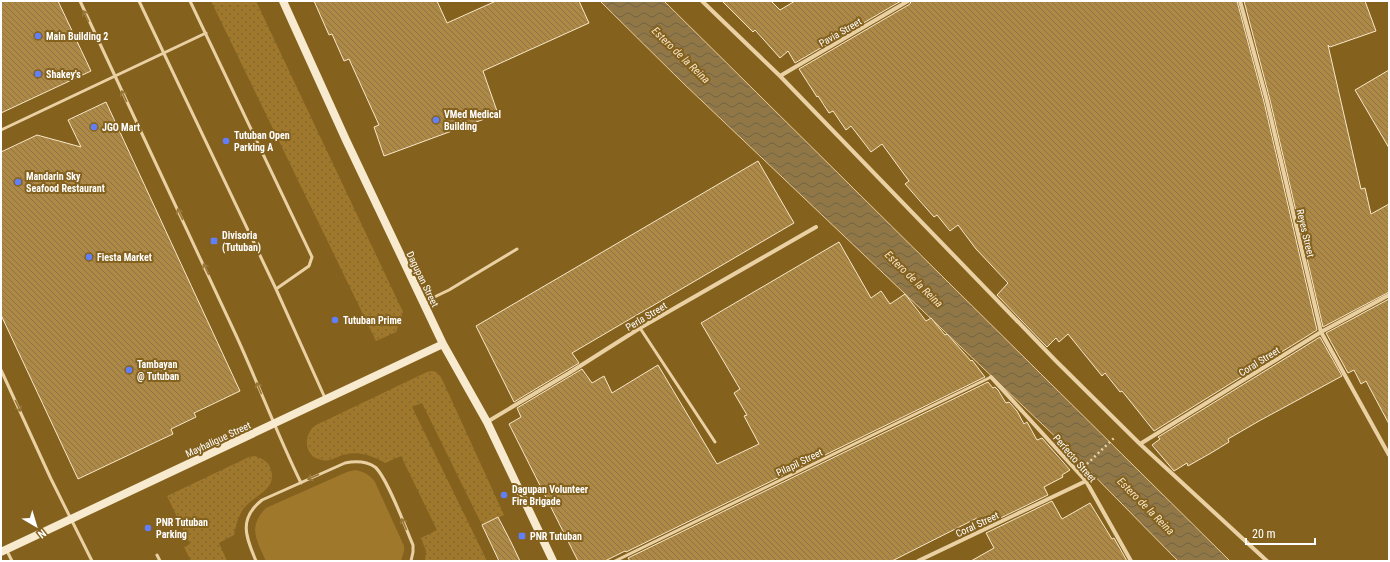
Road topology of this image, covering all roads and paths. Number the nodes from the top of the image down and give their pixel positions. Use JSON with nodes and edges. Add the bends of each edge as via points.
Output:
{"nodes":[{"id":1,"x":80,"y":1,"type":"edge"},
{"id":2,"x":139,"y":1,"type":"edge"},
{"id":3,"x":190,"y":1,"type":"edge"},
{"id":4,"x":283,"y":1,"type":"edge"},
{"id":5,"x":702,"y":1,"type":"edge"},
{"id":6,"x":908,"y":1,"type":"edge"},
{"id":7,"x":1240,"y":1,"type":"edge"},
{"id":8,"x":206,"y":33,"type":"junction"},
{"id":9,"x":164,"y":53,"type":"junction"},
{"id":10,"x":115,"y":76,"type":"junction"},
{"id":11,"x":780,"y":76,"type":"junction"},
{"id":12,"x":1,"y":130,"type":"edge"},
{"id":13,"x":816,"y":227,"type":"dead end"},
{"id":14,"x":517,"y":249,"type":"dead end"},
{"id":15,"x":276,"y":289,"type":"junction"},
{"id":16,"x":1389,"y":295,"type":"edge"},
{"id":17,"x":424,"y":302,"type":"junction"},
{"id":18,"x":640,"y":328,"type":"junction"},
{"id":19,"x":1321,"y":332,"type":"junction"},
{"id":20,"x":443,"y":344,"type":"junction"},
{"id":21,"x":1,"y":370,"type":"edge"},
{"id":22,"x":991,"y":377,"type":"joint"},
{"id":23,"x":326,"y":399,"type":"junction"},
{"id":24,"x":487,"y":422,"type":"junction"},
{"id":25,"x":274,"y":424,"type":"junction"},
{"id":26,"x":1118,"y":434,"type":"dead end"},
{"id":27,"x":716,"y":442,"type":"dead end"},
{"id":28,"x":1140,"y":444,"type":"junction"},
{"id":29,"x":1389,"y":455,"type":"edge"},
{"id":30,"x":1084,"y":468,"type":"dead end"},
{"id":31,"x":1086,"y":481,"type":"junction"},
{"id":32,"x":301,"y":483,"type":"junction"},
{"id":33,"x":72,"y":519,"type":"junction"},
{"id":34,"x":4,"y":551,"type":"edge"},
{"id":35,"x":157,"y":555,"type":"dead end"},
{"id":36,"x":12,"y":561,"type":"edge"},
{"id":37,"x":92,"y":561,"type":"edge"},
{"id":38,"x":160,"y":561,"type":"edge"},
{"id":39,"x":256,"y":561,"type":"edge"},
{"id":40,"x":411,"y":561,"type":"edge"},
{"id":41,"x":553,"y":561,"type":"edge"},
{"id":42,"x":615,"y":561,"type":"edge"},
{"id":43,"x":918,"y":561,"type":"edge"},
{"id":44,"x":1131,"y":561,"type":"edge"},
{"id":45,"x":1267,"y":561,"type":"edge"}],
"edges":[{"from":10,"to":1,"type":"lane","one_way":true},
{"from":2,"to":9,"type":"lane"},
{"from":3,"to":8,"type":"lane"},
{"from":4,"to":17,"type":"street","name":"Dagupan Street"},
{"from":5,"to":11,"type":"street"},
{"from":6,"to":11,"type":"street","name":"Pavia Street"},
{"from":7,"to":19,"type":"street","name":"Reyes Street","via":[[1267,101]]},
{"from":8,"to":9,"type":"lane"},
{"from":8,"to":15,"type":"lane","via":[[312,257],[309,266]]},
{"from":9,"to":10,"type":"lane"},
{"from":9,"to":15,"type":"lane"},
{"from":10,"to":12,"type":"lane"},
{"from":25,"to":10,"type":"lane","one_way":true,"via":[[242,348]]},
{"from":11,"to":28,"type":"street"},
{"from":13,"to":18,"type":"street","name":"Perla Street"},
{"from":14,"to":17,"type":"lane"},
{"from":15,"to":23,"type":"lane"},
{"from":16,"to":19,"type":"street","name":"Coral Street"},
{"from":17,"to":20,"type":"street","name":"Dagupan Street"},
{"from":18,"to":24,"type":"street","name":"Perla Street","via":[[569,374]]},
{"from":18,"to":27,"type":"lane"},
{"from":19,"to":28,"type":"street","name":"Coral Street"},
{"from":19,"to":29,"type":"street","name":"Reyes Street"},
{"from":20,"to":23,"type":"street","name":"Mayhaligue Street"},
{"from":20,"to":24,"type":"street","name":"Dagupan Street"},
{"from":21,"to":33,"type":"lane","one_way":true},
{"from":22,"to":31,"type":"street","name":"Perfecto Street"},
{"from":22,"to":42,"type":"lane","name":"Pilapil Street"},
{"from":23,"to":25,"type":"street","name":"Mayhaligue Street"},
{"from":24,"to":41,"type":"street","name":"Dagupan Street"},
{"from":25,"to":32,"type":"lane"},
{"from":25,"to":33,"type":"street","name":"Mayhaligue Street"},
{"from":26,"to":30,"type":"path"},
{"from":28,"to":45,"type":"street"},
{"from":31,"to":43,"type":"street","name":"Coral Street"},
{"from":31,"to":44,"type":"street","name":"Perfecto Street"},
{"from":32,"to":39,"type":"lane","via":[[262,500],[251,511],[246,533]]},
{"from":40,"to":32,"type":"lane","one_way":true,"via":[[413,545],[384,478],[374,467],[368,463],[353,461]]},
{"from":33,"to":34,"type":"street","name":"Mayhaligue Street"},
{"from":33,"to":37,"type":"lane"},
{"from":34,"to":36,"type":"lane"},
{"from":35,"to":38,"type":"lane"}]}
